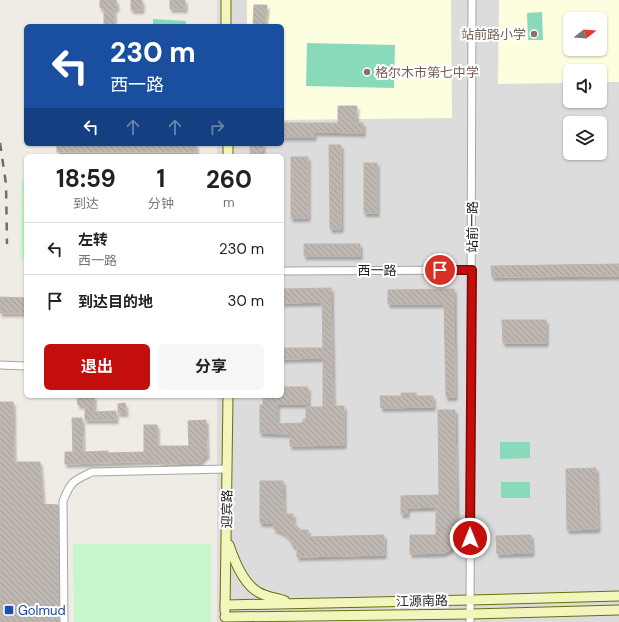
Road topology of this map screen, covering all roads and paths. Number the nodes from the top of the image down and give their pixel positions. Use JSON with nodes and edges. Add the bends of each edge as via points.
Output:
{"nodes":[{"id":1,"x":226,"y":0,"type":"edge"},
{"id":2,"x":472,"y":0,"type":"edge"},
{"id":3,"x":226,"y":24,"type":"edge"},
{"id":4,"x":472,"y":270,"type":"junction"},
{"id":5,"x":284,"y":271,"type":"edge"},
{"id":6,"x":0,"y":365,"type":"edge"},
{"id":7,"x":24,"y":366,"type":"edge"},
{"id":8,"x":228,"y":398,"type":"edge"},
{"id":9,"x":227,"y":469,"type":"junction"},
{"id":10,"x":226,"y":532,"type":"junction"},
{"id":11,"x":619,"y":596,"type":"edge"},
{"id":12,"x":470,"y":600,"type":"junction"},
{"id":13,"x":292,"y":604,"type":"junction"},
{"id":14,"x":225,"y":605,"type":"junction"},
{"id":15,"x":619,"y":610,"type":"edge"},
{"id":16,"x":290,"y":616,"type":"junction"},
{"id":17,"x":470,"y":618,"type":"edge"},
{"id":18,"x":225,"y":620,"type":"edge"},
{"id":19,"x":64,"y":622,"type":"edge"},
{"id":20,"x":276,"y":622,"type":"edge"}],
"edges":[{"from":1,"to":3,"type":"main road"},
{"from":2,"to":4,"type":"street","name":"站前一路"},
{"from":4,"to":5,"type":"street","name":"西一路"},
{"from":4,"to":12,"type":"street","name":"站前一路"},
{"from":6,"to":7,"type":"street"},
{"from":8,"to":9,"type":"main road","name":"迎宾路"},
{"from":9,"to":10,"type":"main road","name":"迎宾路"},
{"from":9,"to":19,"type":"street","via":[[92,472],[70,485],[63,501]]},
{"from":10,"to":13,"type":"main road","via":[[233,556],[244,578],[258,592]]},
{"from":10,"to":14,"type":"main road","name":"迎宾路"},
{"from":11,"to":12,"type":"main road","name":"江源南路"},
{"from":12,"to":13,"type":"main road","name":"江源南路"},
{"from":12,"to":17,"type":"street","name":"站前一路"},
{"from":13,"to":14,"type":"main road","name":"江源南路"},
{"from":14,"to":18,"type":"main road","name":"迎宾路"},
{"from":15,"to":17,"type":"main road","name":"江源南路"},
{"from":16,"to":17,"type":"main road","name":"江源南路"},
{"from":16,"to":18,"type":"main road","name":"江源南路"},
{"from":16,"to":20,"type":"main road"}]}
